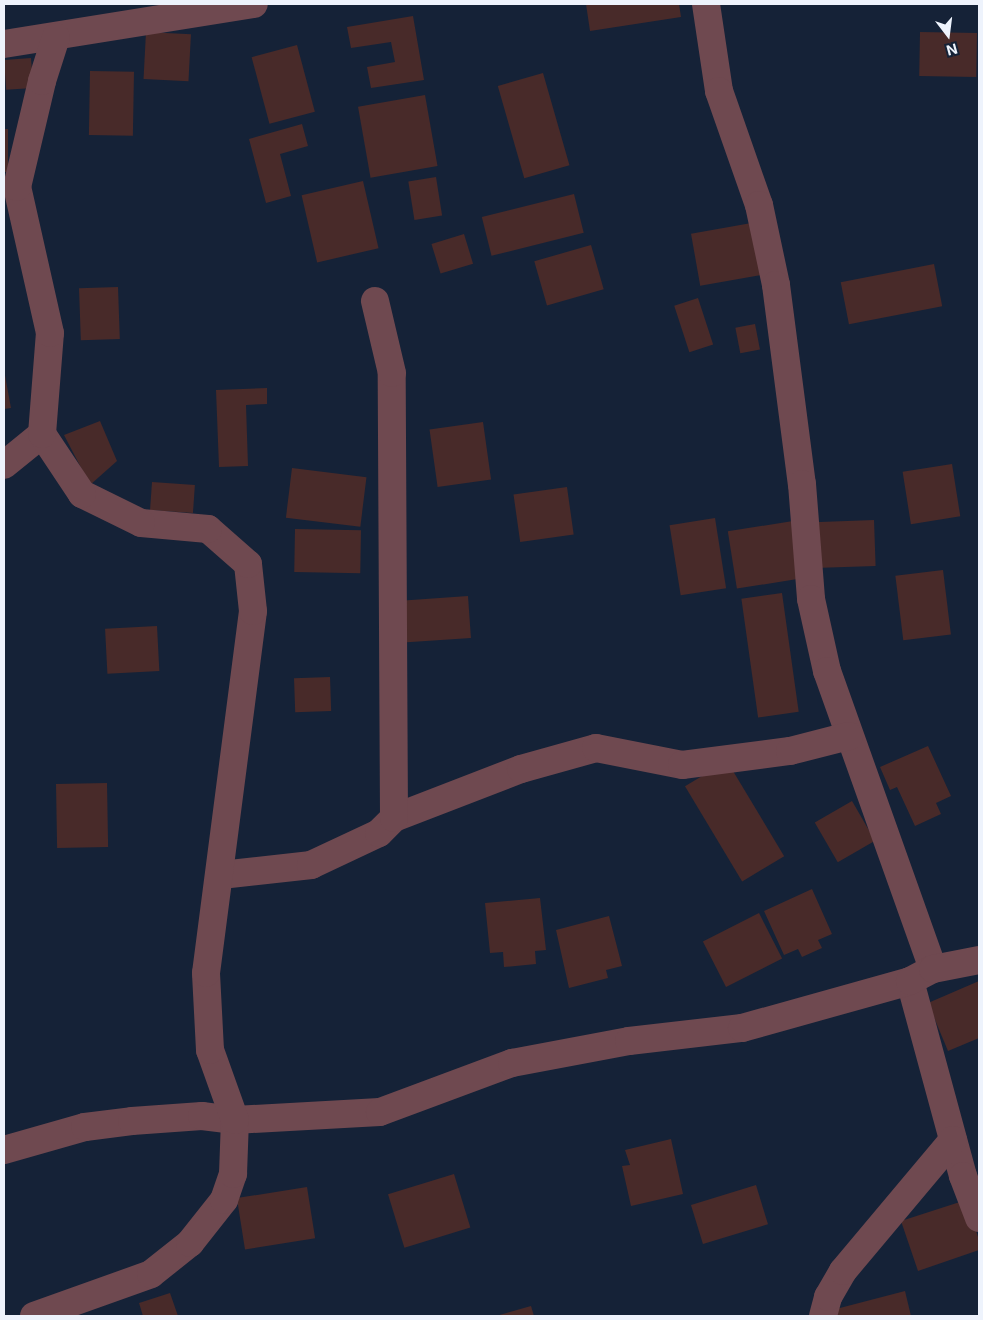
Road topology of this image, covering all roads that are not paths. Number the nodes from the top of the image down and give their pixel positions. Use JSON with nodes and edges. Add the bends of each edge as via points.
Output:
{"nodes":[{"id":1,"x":254,"y":4,"type":"edge"},
{"id":2,"x":706,"y":4,"type":"edge"},
{"id":3,"x":155,"y":12,"type":"edge"},
{"id":4,"x":56,"y":37,"type":"junction"},
{"id":5,"x":4,"y":44,"type":"edge"},
{"id":6,"x":10,"y":192,"type":"edge"},
{"id":7,"x":375,"y":301,"type":"dead end"},
{"id":8,"x":42,"y":434,"type":"junction"},
{"id":9,"x":4,"y":465,"type":"edge"},
{"id":10,"x":848,"y":736,"type":"junction"},
{"id":11,"x":394,"y":818,"type":"junction"},
{"id":12,"x":221,"y":875,"type":"junction"},
{"id":13,"x":979,"y":960,"type":"edge"},
{"id":14,"x":921,"y":975,"type":"junction"},
{"id":15,"x":235,"y":1120,"type":"junction"},
{"id":16,"x":953,"y":1140,"type":"junction"},
{"id":17,"x":4,"y":1150,"type":"edge"},
{"id":18,"x":979,"y":1218,"type":"edge"},
{"id":19,"x":34,"y":1316,"type":"edge"},
{"id":20,"x":823,"y":1316,"type":"edge"}],
"edges":[{"from":1,"to":3,"type":"street"},
{"from":2,"to":10,"type":"street","via":[[719,91],[759,205],[776,285],[802,484],[812,599],[827,671]]},
{"from":3,"to":4,"type":"street"},
{"from":4,"to":5,"type":"street"},
{"from":4,"to":6,"type":"street"},
{"from":6,"to":8,"type":"street","via":[[50,333]]},
{"from":7,"to":11,"type":"street","via":[[393,382]]},
{"from":8,"to":9,"type":"street"},
{"from":8,"to":12,"type":"street","via":[[82,494],[141,523],[208,529],[248,564],[253,611]]},
{"from":10,"to":11,"type":"street","via":[[790,751],[682,765],[596,748],[522,769]]},
{"from":10,"to":14,"type":"street"},
{"from":11,"to":12,"type":"street","via":[[379,833],[311,865]]},
{"from":12,"to":15,"type":"street","via":[[206,973],[210,1050]]},
{"from":13,"to":14,"type":"street"},
{"from":14,"to":15,"type":"street","via":[[742,1028],[630,1041],[512,1063],[380,1112]]},
{"from":14,"to":16,"type":"street"},
{"from":15,"to":17,"type":"street","via":[[202,1116],[132,1120],[85,1127]]},
{"from":15,"to":19,"type":"street","via":[[233,1174],[224,1200],[190,1243],[151,1274]]},
{"from":16,"to":18,"type":"street"},
{"from":16,"to":20,"type":"street","via":[[843,1271],[828,1297]]}]}
